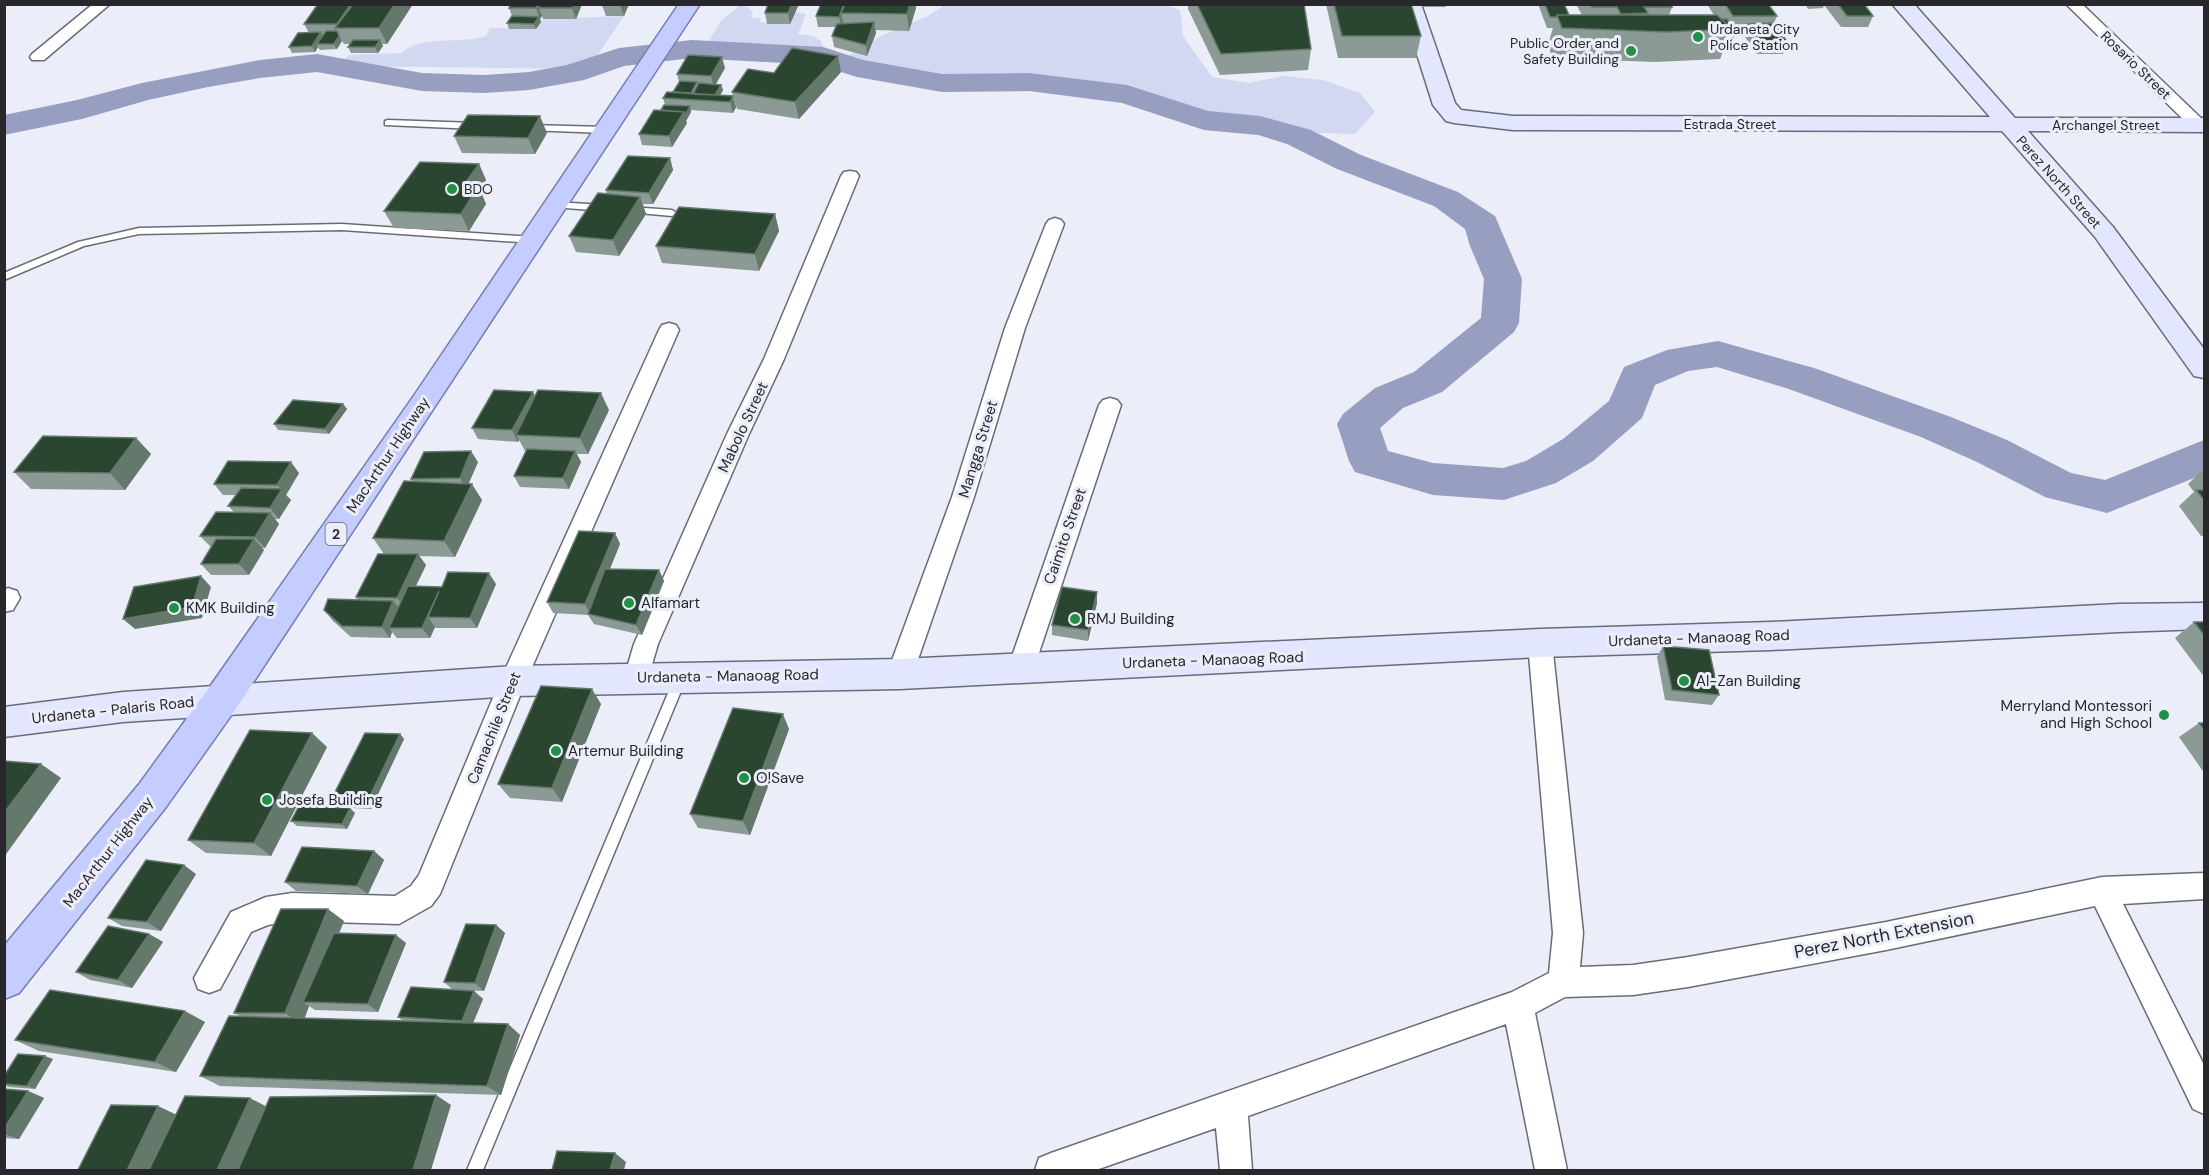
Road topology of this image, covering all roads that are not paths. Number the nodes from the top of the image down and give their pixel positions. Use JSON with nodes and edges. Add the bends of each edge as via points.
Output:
{"nodes":[{"id":1,"x":103,"y":4,"type":"edge"},
{"id":2,"x":1411,"y":4,"type":"edge"},
{"id":3,"x":1902,"y":4,"type":"edge"},
{"id":4,"x":2073,"y":4,"type":"edge"},
{"id":5,"x":685,"y":12,"type":"edge"},
{"id":6,"x":38,"y":57,"type":"dead end"},
{"id":7,"x":388,"y":123,"type":"dead end"},
{"id":8,"x":2007,"y":125,"type":"junction"},
{"id":9,"x":2202,"y":125,"type":"edge"},
{"id":10,"x":491,"y":127,"type":"edge"},
{"id":11,"x":514,"y":127,"type":"edge"},
{"id":12,"x":606,"y":130,"type":"junction"},
{"id":13,"x":850,"y":176,"type":"dead end"},
{"id":14,"x":555,"y":205,"type":"junction"},
{"id":15,"x":672,"y":213,"type":"edge"},
{"id":16,"x":1055,"y":224,"type":"dead end"},
{"id":17,"x":532,"y":240,"type":"junction"},
{"id":18,"x":4,"y":277,"type":"edge"},
{"id":19,"x":669,"y":330,"type":"dead end"},
{"id":20,"x":2205,"y":369,"type":"edge"},
{"id":21,"x":1110,"y":405,"type":"dead end"},
{"id":22,"x":2205,"y":616,"type":"edge"},
{"id":23,"x":1540,"y":643,"type":"junction"},
{"id":24,"x":1021,"y":668,"type":"junction"},
{"id":25,"x":900,"y":674,"type":"junction"},
{"id":26,"x":680,"y":677,"type":"junction"},
{"id":27,"x":637,"y":678,"type":"junction"},
{"id":28,"x":513,"y":681,"type":"junction"},
{"id":29,"x":222,"y":699,"type":"junction"},
{"id":30,"x":4,"y":722,"type":"edge"},
{"id":31,"x":2205,"y":886,"type":"edge"},
{"id":32,"x":2102,"y":891,"type":"junction"},
{"id":33,"x":209,"y":978,"type":"dead end"},
{"id":34,"x":4,"y":979,"type":"edge"},
{"id":35,"x":1563,"y":982,"type":"junction"},
{"id":36,"x":1518,"y":1005,"type":"junction"},
{"id":37,"x":2205,"y":1098,"type":"edge"},
{"id":38,"x":1231,"y":1106,"type":"junction"},
{"id":39,"x":475,"y":1170,"type":"edge"},
{"id":40,"x":1051,"y":1170,"type":"edge"},
{"id":41,"x":1236,"y":1170,"type":"edge"},
{"id":42,"x":1551,"y":1170,"type":"edge"}],
"edges":[{"from":1,"to":6,"type":"street"},
{"from":2,"to":8,"type":"street","name":"Estrada Street","via":[[1444,105],[1454,116],[1513,123]]},
{"from":3,"to":8,"type":"street","name":"Perez North Street"},
{"from":4,"to":9,"type":"street","name":"Rosario Street"},
{"from":5,"to":12,"type":"main road","name":"MacArthur Highway","number":"2"},
{"from":7,"to":10,"type":"lane"},
{"from":8,"to":9,"type":"street","name":"Archangel Street"},
{"from":8,"to":20,"type":"street","name":"Perez North Street","via":[[2104,232]]},
{"from":11,"to":12,"type":"lane"},
{"from":12,"to":14,"type":"main road","name":"MacArthur Highway","number":"2"},
{"from":13,"to":27,"type":"street","name":"Mabolo Street","via":[[774,359],[646,644]]},
{"from":14,"to":15,"type":"lane"},
{"from":14,"to":17,"type":"main road","name":"MacArthur Highway","number":"2"},
{"from":16,"to":25,"type":"street","name":"Mangga Street","via":[[1016,328],[963,497]]},
{"from":17,"to":18,"type":"lane","via":[[342,227],[139,231],[81,244]]},
{"from":17,"to":29,"type":"main road","name":"MacArthur Highway","number":"2"},
{"from":19,"to":28,"type":"street","name":"Camachile Street"},
{"from":21,"to":24,"type":"street","name":"Caimito Street"},
{"from":22,"to":23,"type":"street","name":"Urdaneta - Manaoag Road"},
{"from":23,"to":24,"type":"street","name":"Urdaneta - Manaoag Road"},
{"from":23,"to":35,"type":"street","via":[[1568,933]]},
{"from":24,"to":25,"type":"street","name":"Urdaneta - Manaoag Road"},
{"from":25,"to":26,"type":"street","name":"Urdaneta - Manaoag Road"},
{"from":26,"to":27,"type":"street","name":"Urdaneta - Manaoag Road"},
{"from":26,"to":39,"type":"lane"},
{"from":27,"to":28,"type":"street","name":"Urdaneta - Manaoag Road"},
{"from":28,"to":29,"type":"street","name":"Urdaneta - Manaoag Road"},
{"from":28,"to":33,"type":"street","name":"Camachile Street","via":[[430,884],[421,896],[399,910],[266,910],[242,922]]},
{"from":29,"to":30,"type":"street","name":"Urdaneta - Palaris Road"},
{"from":29,"to":34,"type":"main road","name":"MacArthur Highway","number":"2","via":[[153,795]]},
{"from":31,"to":32,"type":"street","name":"Perez North Extension"},
{"from":32,"to":35,"type":"street","name":"Perez North Extension","via":[[1688,972],[1633,980]]},
{"from":32,"to":37,"type":"street"},
{"from":35,"to":36,"type":"street"},
{"from":36,"to":38,"type":"street"},
{"from":36,"to":42,"type":"street"},
{"from":38,"to":40,"type":"street"},
{"from":38,"to":41,"type":"street"}]}
